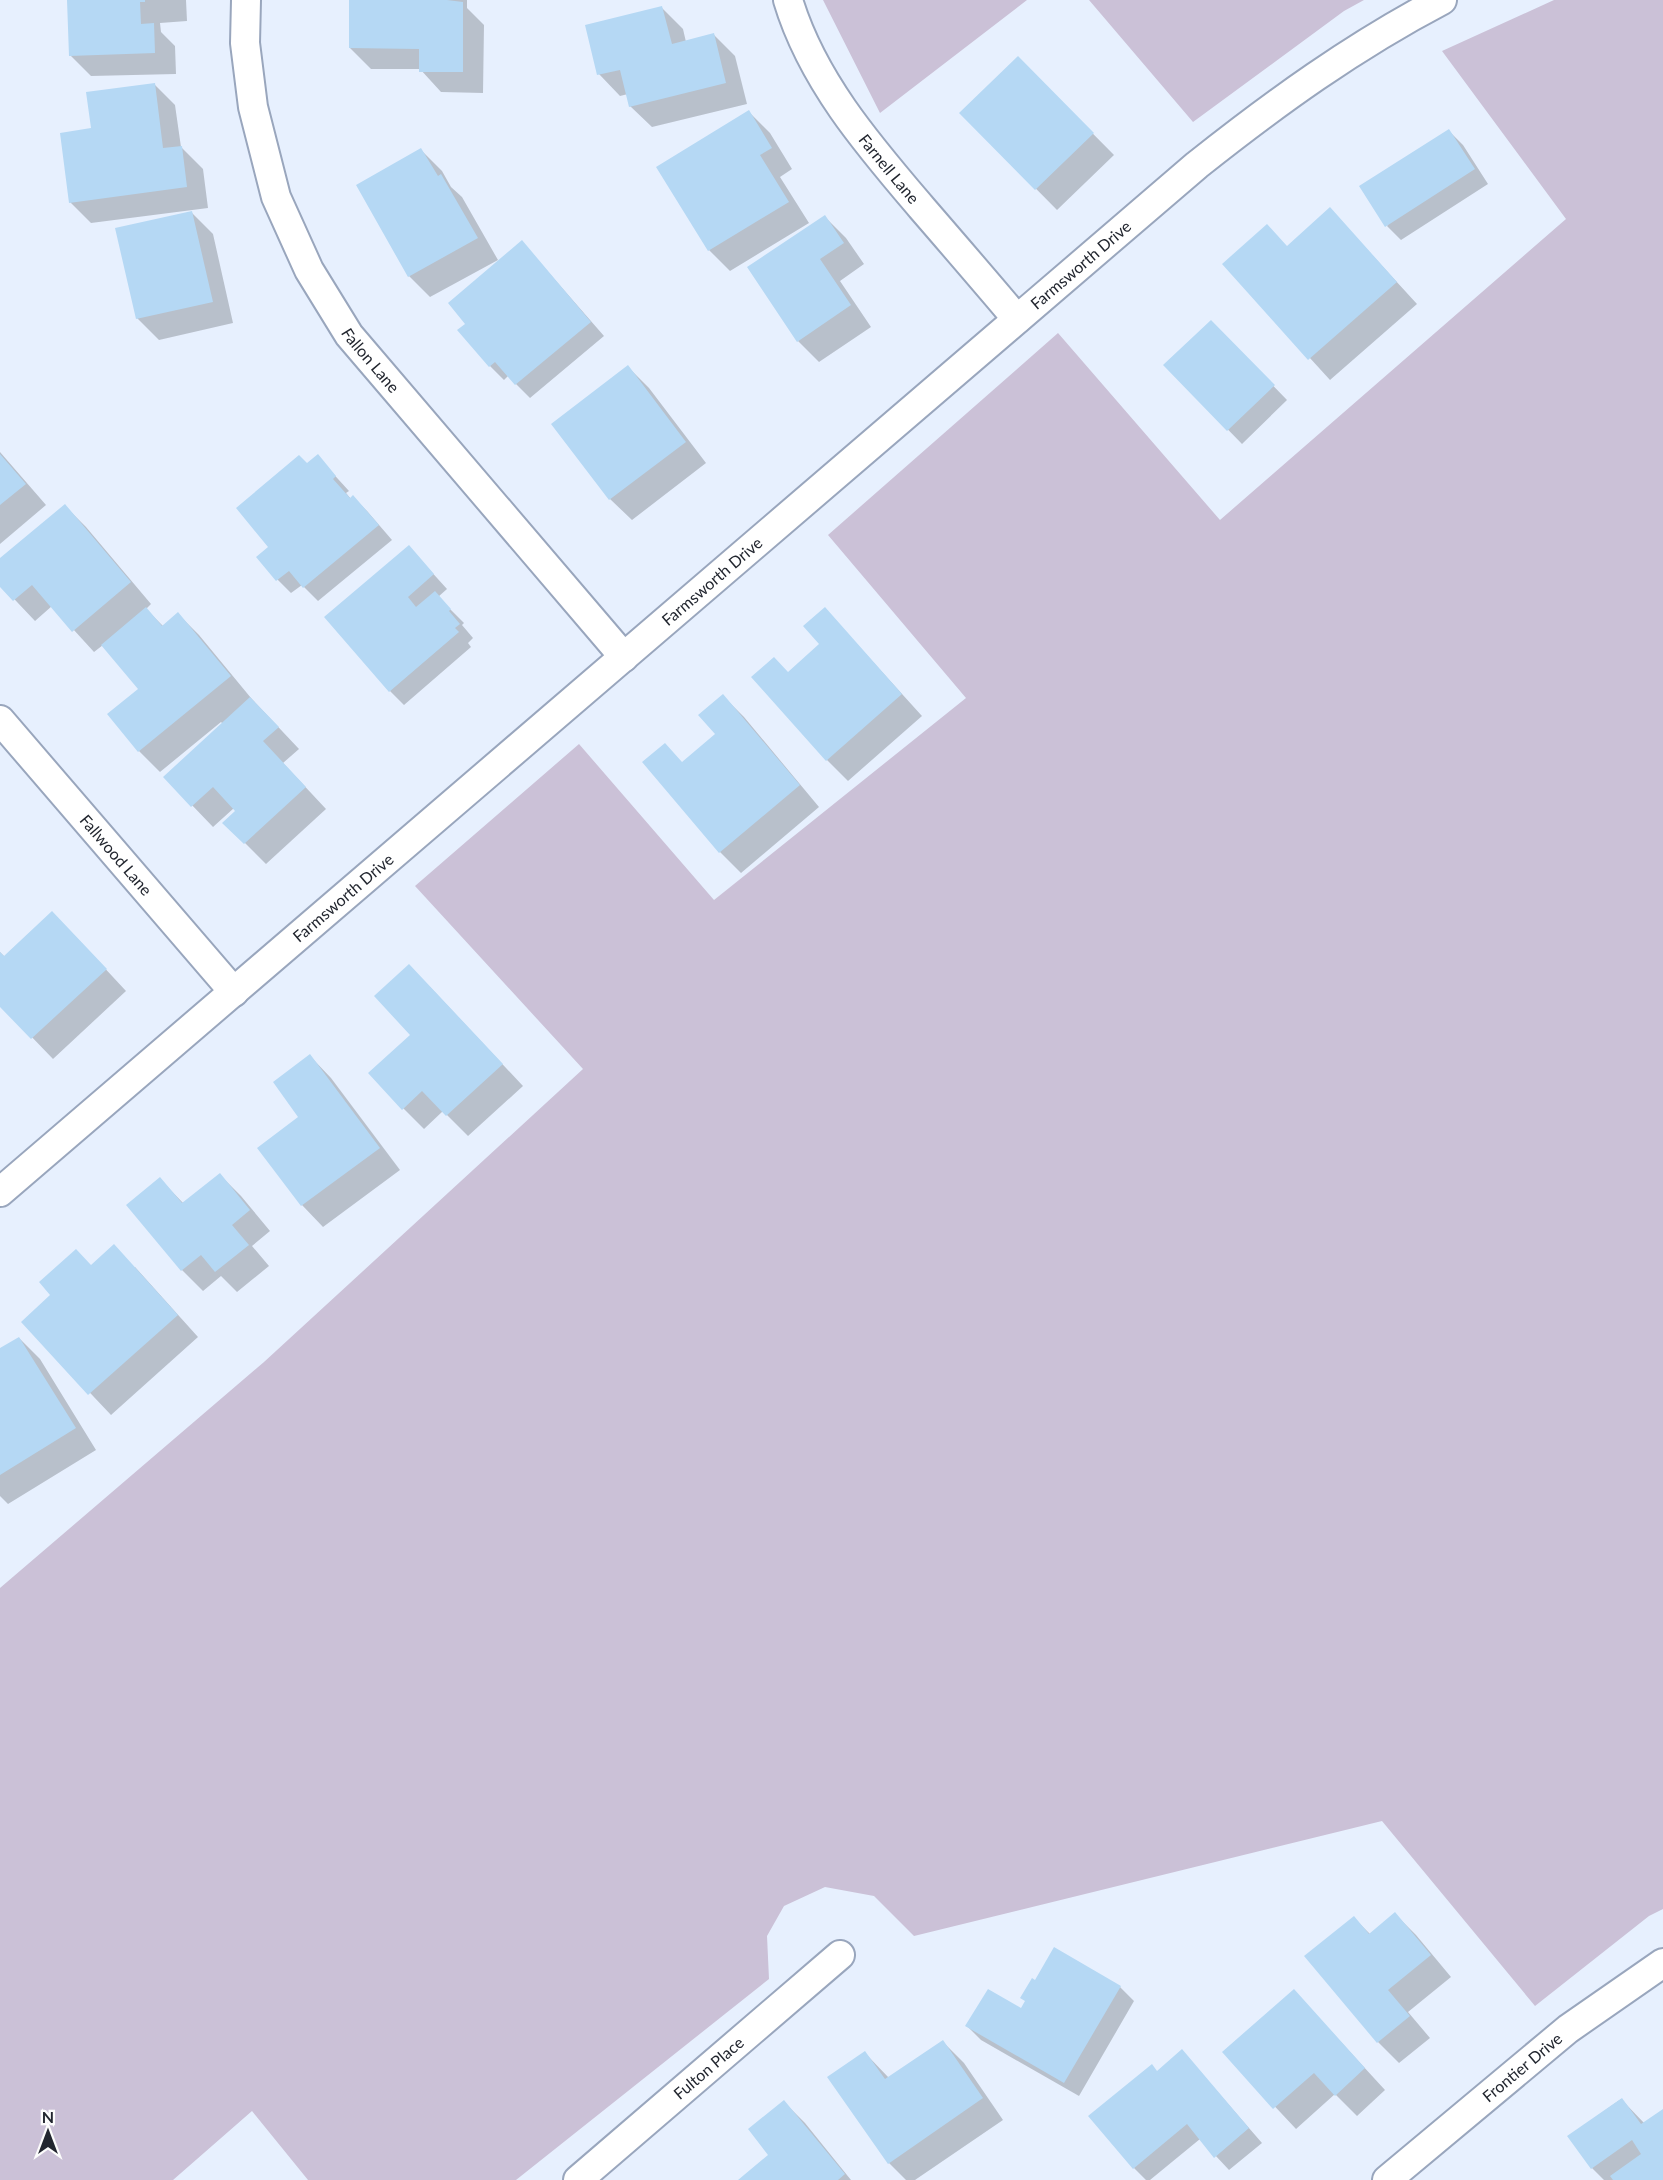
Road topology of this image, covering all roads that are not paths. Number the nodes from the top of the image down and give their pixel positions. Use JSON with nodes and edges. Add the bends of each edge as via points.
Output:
{"nodes":[{"id":1,"x":246,"y":0,"type":"edge"},
{"id":2,"x":788,"y":0,"type":"edge"},
{"id":3,"x":1442,"y":0,"type":"edge"},
{"id":4,"x":1017,"y":318,"type":"junction"},
{"id":5,"x":624,"y":657,"type":"junction"},
{"id":6,"x":0,"y":720,"type":"edge"},
{"id":7,"x":234,"y":992,"type":"junction"},
{"id":8,"x":0,"y":1192,"type":"edge"},
{"id":9,"x":840,"y":1955,"type":"dead end"},
{"id":10,"x":1663,"y":1963,"type":"edge"},
{"id":11,"x":578,"y":2180,"type":"edge"},
{"id":12,"x":1386,"y":2180,"type":"edge"}],
"edges":[{"from":1,"to":5,"type":"street","name":"Fallon Lane","via":[[245,43],[253,106],[276,196],[309,270],[349,335]]},
{"from":2,"to":4,"type":"street","name":"Farnell Lane","via":[[807,48],[849,119]]},
{"from":3,"to":4,"type":"street","name":"Farmsworth Drive","via":[[1337,60],[1255,119]]},
{"from":4,"to":5,"type":"street","name":"Farmsworth Drive"},
{"from":5,"to":7,"type":"street","name":"Farmsworth Drive"},
{"from":6,"to":7,"type":"street","name":"Fallwood Lane"},
{"from":7,"to":8,"type":"street","name":"Farmsworth Drive"},
{"from":9,"to":11,"type":"street","name":"Fulton Place"},
{"from":10,"to":12,"type":"street","name":"Frontier Drive","via":[[1568,2029]]}]}
